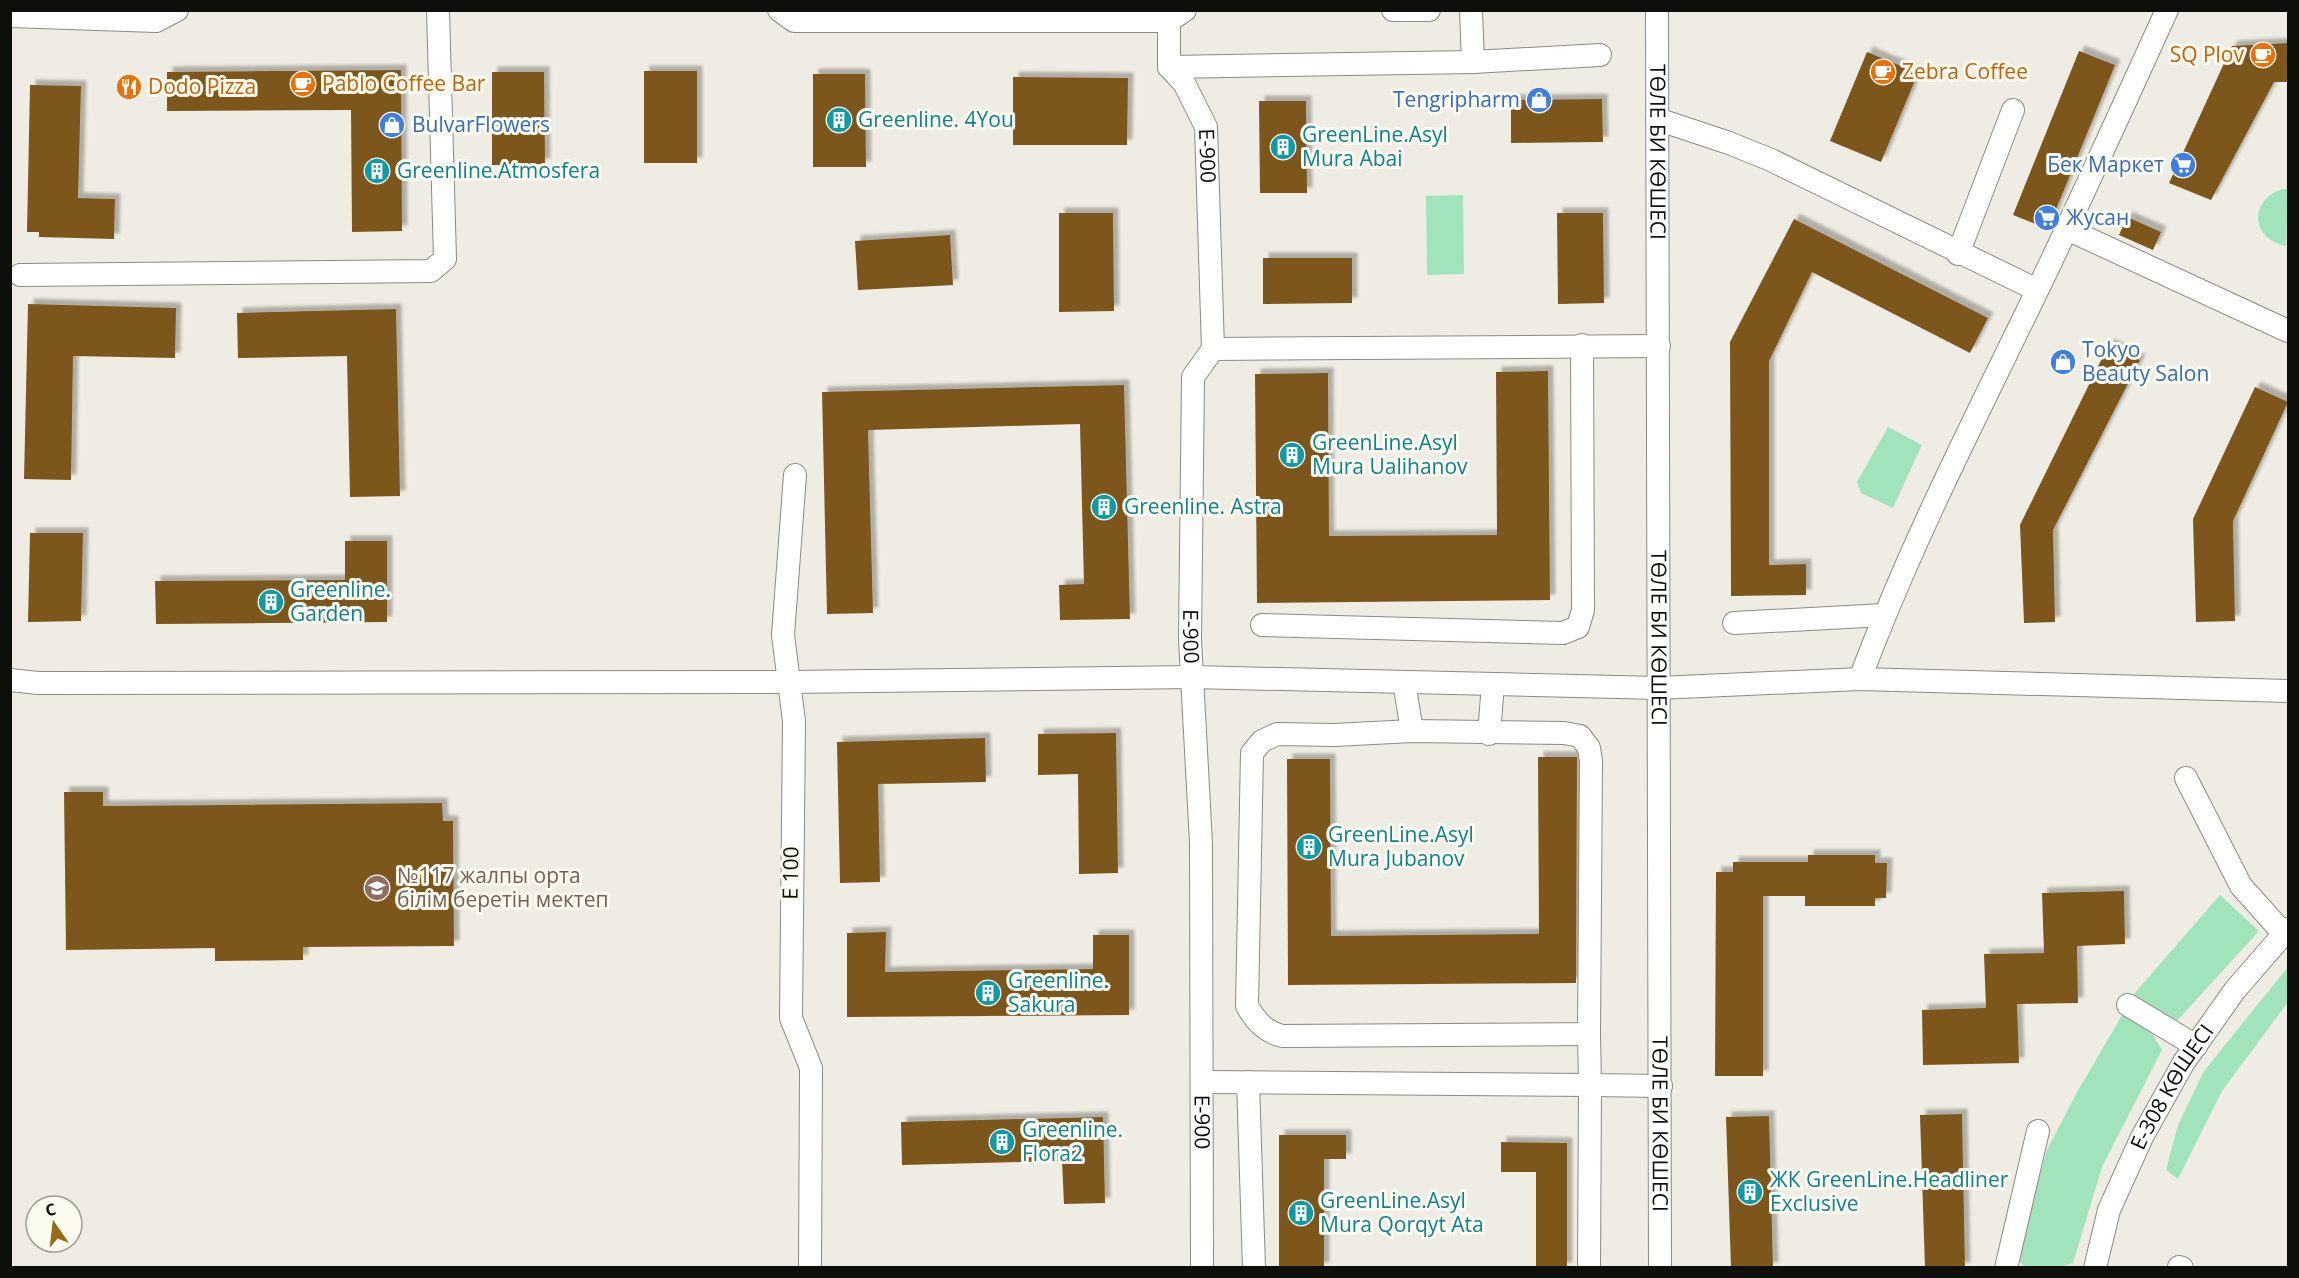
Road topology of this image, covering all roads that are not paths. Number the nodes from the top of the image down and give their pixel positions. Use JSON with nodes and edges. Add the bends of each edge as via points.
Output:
{"nodes":[{"id":1,"x":177,"y":10,"type":"edge"},
{"id":2,"x":438,"y":10,"type":"edge"},
{"id":3,"x":779,"y":10,"type":"edge"},
{"id":4,"x":1394,"y":10,"type":"edge"},
{"id":5,"x":1429,"y":10,"type":"edge"},
{"id":6,"x":1471,"y":10,"type":"edge"},
{"id":7,"x":1657,"y":10,"type":"edge"},
{"id":8,"x":2167,"y":10,"type":"edge"},
{"id":9,"x":10,"y":16,"type":"edge"},
{"id":10,"x":1177,"y":16,"type":"edge"},
{"id":11,"x":1600,"y":55,"type":"dead end"},
{"id":12,"x":1473,"y":62,"type":"junction"},
{"id":13,"x":1169,"y":67,"type":"junction"},
{"id":14,"x":2013,"y":110,"type":"dead end"},
{"id":15,"x":1657,"y":119,"type":"junction"},
{"id":16,"x":2067,"y":230,"type":"junction"},
{"id":17,"x":1958,"y":254,"type":"junction"},
{"id":18,"x":20,"y":275,"type":"dead end"},
{"id":19,"x":2037,"y":291,"type":"junction"},
{"id":20,"x":2289,"y":331,"type":"edge"},
{"id":21,"x":1582,"y":345,"type":"junction"},
{"id":22,"x":1659,"y":346,"type":"junction"},
{"id":23,"x":1213,"y":349,"type":"junction"},
{"id":24,"x":795,"y":475,"type":"dead end"},
{"id":25,"x":1884,"y":615,"type":"junction"},
{"id":26,"x":1734,"y":623,"type":"dead end"},
{"id":27,"x":1262,"y":624,"type":"dead end"},
{"id":28,"x":1192,"y":677,"type":"junction"},
{"id":29,"x":1860,"y":679,"type":"junction"},
{"id":30,"x":10,"y":680,"type":"edge"},
{"id":31,"x":789,"y":682,"type":"junction"},
{"id":32,"x":1404,"y":682,"type":"junction"},
{"id":33,"x":1493,"y":684,"type":"junction"},
{"id":34,"x":1659,"y":688,"type":"junction"},
{"id":35,"x":2287,"y":693,"type":"edge"},
{"id":36,"x":1412,"y":730,"type":"junction"},
{"id":37,"x":1490,"y":734,"type":"junction"},
{"id":38,"x":2186,"y":778,"type":"dead end"},
{"id":39,"x":2286,"y":931,"type":"edge"},
{"id":40,"x":2128,"y":1005,"type":"dead end"},
{"id":41,"x":1589,"y":1034,"type":"junction"},
{"id":42,"x":2196,"y":1046,"type":"junction"},
{"id":43,"x":1202,"y":1082,"type":"junction"},
{"id":44,"x":1248,"y":1083,"type":"junction"},
{"id":45,"x":1590,"y":1085,"type":"junction"},
{"id":46,"x":1661,"y":1086,"type":"junction"},
{"id":47,"x":2038,"y":1131,"type":"dead end"},
{"id":48,"x":810,"y":1268,"type":"edge"},
{"id":49,"x":1202,"y":1268,"type":"edge"},
{"id":50,"x":1254,"y":1268,"type":"edge"},
{"id":51,"x":1589,"y":1268,"type":"edge"},
{"id":52,"x":1660,"y":1268,"type":"edge"},
{"id":53,"x":2006,"y":1268,"type":"edge"},
{"id":54,"x":2095,"y":1268,"type":"edge"}],
"edges":[{"from":1,"to":9,"type":"street","via":[[156,21]]},
{"from":2,"to":18,"type":"street","via":[[445,259],[431,271]]},
{"from":3,"to":10,"type":"street","via":[[794,21]]},
{"from":4,"to":5,"type":"street"},
{"from":6,"to":12,"type":"street"},
{"from":7,"to":15,"type":"street","name":"ТӨЛЕ БИ КӨШЕСІ"},
{"from":8,"to":16,"type":"street"},
{"from":10,"to":13,"type":"street"},
{"from":11,"to":12,"type":"street"},
{"from":12,"to":13,"type":"street"},
{"from":13,"to":23,"type":"street","name":"E-900","via":[[1184,83],[1206,128]]},
{"from":14,"to":17,"type":"street"},
{"from":15,"to":17,"type":"street","via":[[1771,160]]},
{"from":15,"to":22,"type":"street","name":"ТӨЛЕ БИ КӨШЕСІ"},
{"from":16,"to":19,"type":"street"},
{"from":16,"to":20,"type":"street"},
{"from":17,"to":19,"type":"street"},
{"from":19,"to":25,"type":"street","via":[[1925,521]]},
{"from":21,"to":22,"type":"street"},
{"from":21,"to":23,"type":"street"},
{"from":21,"to":27,"type":"street","via":[[1583,610],[1578,627],[1563,633]]},
{"from":22,"to":34,"type":"street","name":"ТӨЛЕ БИ КӨШЕСІ"},
{"from":23,"to":28,"type":"street","name":"E-900","via":[[1193,377]]},
{"from":24,"to":31,"type":"street","name":"E 100","via":[[783,635]]},
{"from":25,"to":26,"type":"street"},
{"from":25,"to":29,"type":"street"},
{"from":28,"to":31,"type":"street"},
{"from":28,"to":32,"type":"street"},
{"from":28,"to":43,"type":"street","name":"E-900","via":[[1201,843]]},
{"from":29,"to":34,"type":"street"},
{"from":29,"to":35,"type":"street"},
{"from":30,"to":31,"type":"street"},
{"from":31,"to":48,"type":"street","name":"E 100","via":[[794,721],[791,1018],[811,1068]]},
{"from":32,"to":33,"type":"street"},
{"from":32,"to":36,"type":"street"},
{"from":33,"to":34,"type":"street"},
{"from":33,"to":37,"type":"street"},
{"from":34,"to":46,"type":"street","name":"ТӨЛЕ БИ КӨШЕСІ"},
{"from":36,"to":37,"type":"street"},
{"from":36,"to":41,"type":"street","via":[[1277,734],[1262,741],[1252,753],[1247,1006],[1269,1033],[1282,1036]]},
{"from":37,"to":41,"type":"street","via":[[1564,733],[1580,736],[1589,748]]},
{"from":38,"to":39,"type":"street","via":[[2241,886]]},
{"from":39,"to":42,"type":"street","name":"Е-308 КӨШЕСІ","via":[[2235,990]]},
{"from":40,"to":42,"type":"street"},
{"from":41,"to":45,"type":"street"},
{"from":42,"to":54,"type":"street","name":"Е-308 КӨШЕСІ","via":[[2142,1137],[2109,1210]]},
{"from":43,"to":44,"type":"street"},
{"from":43,"to":49,"type":"street","name":"E-900"},
{"from":44,"to":45,"type":"street"},
{"from":44,"to":50,"type":"street"},
{"from":45,"to":46,"type":"street"},
{"from":45,"to":51,"type":"street"},
{"from":46,"to":52,"type":"street","name":"ТӨЛЕ БИ КӨШЕСІ"},
{"from":47,"to":53,"type":"street"}]}
